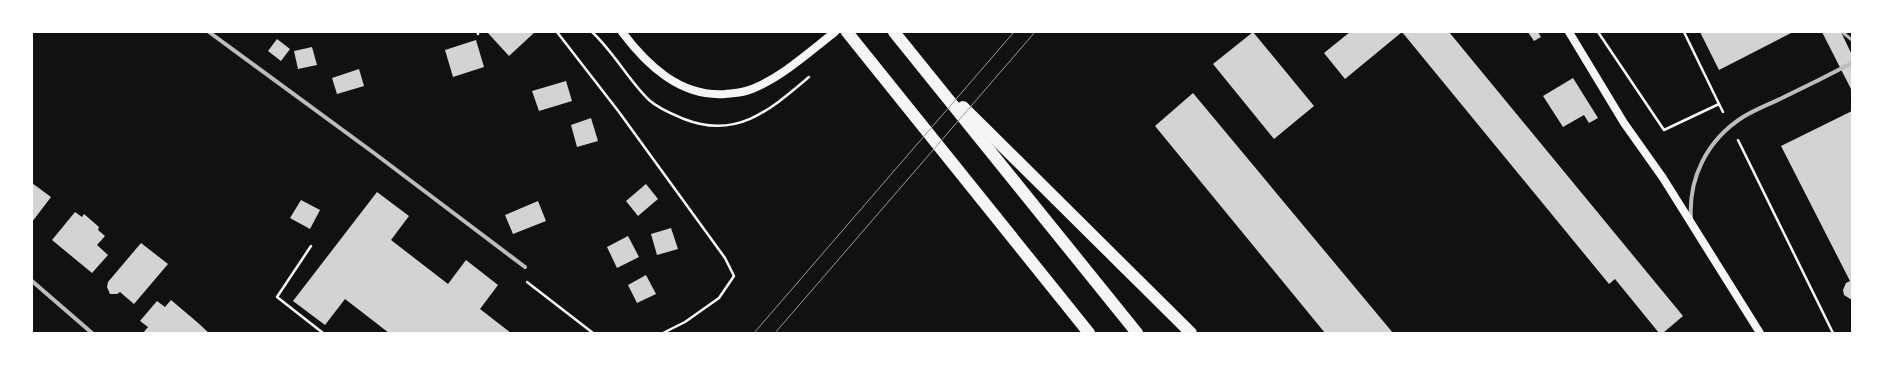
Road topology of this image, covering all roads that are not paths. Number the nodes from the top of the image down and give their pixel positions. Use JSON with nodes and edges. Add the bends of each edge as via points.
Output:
{"nodes":[{"id":1,"x":209,"y":32,"type":"edge"},
{"id":2,"x":622,"y":32,"type":"edge"},
{"id":3,"x":834,"y":32,"type":"edge"},
{"id":4,"x":847,"y":32,"type":"edge"},
{"id":5,"x":894,"y":32,"type":"edge"},
{"id":6,"x":1569,"y":32,"type":"edge"},
{"id":7,"x":1842,"y":32,"type":"edge"},
{"id":8,"x":1852,"y":40,"type":"edge"},
{"id":9,"x":917,"y":60,"type":"junction"},
{"id":10,"x":1852,"y":63,"type":"edge"},
{"id":11,"x":1692,"y":224,"type":"junction"},
{"id":12,"x":524,"y":266,"type":"road end"},
{"id":13,"x":32,"y":281,"type":"edge"},
{"id":14,"x":92,"y":333,"type":"edge"},
{"id":15,"x":1089,"y":333,"type":"edge"},
{"id":16,"x":1137,"y":333,"type":"edge"},
{"id":17,"x":1191,"y":333,"type":"edge"},
{"id":18,"x":1760,"y":333,"type":"edge"}],
"edges":[{"from":1,"to":12,"type":"street","via":[[374,152]]},
{"from":2,"to":3,"type":"main road","via":[[656,70],[680,85],[720,94],[751,90],[776,77]]},
{"from":4,"to":15,"type":"highway"},
{"from":5,"to":9,"type":"highway"},
{"from":6,"to":11,"type":"main road","via":[[1624,123]]},
{"from":7,"to":8,"type":"lane"},
{"from":9,"to":16,"type":"highway"},
{"from":9,"to":17,"type":"highway"},
{"from":10,"to":11,"type":"street","via":[[1743,117],[1714,143],[1697,171],[1690,204]]},
{"from":11,"to":18,"type":"main road"},
{"from":13,"to":14,"type":"street"}]}
